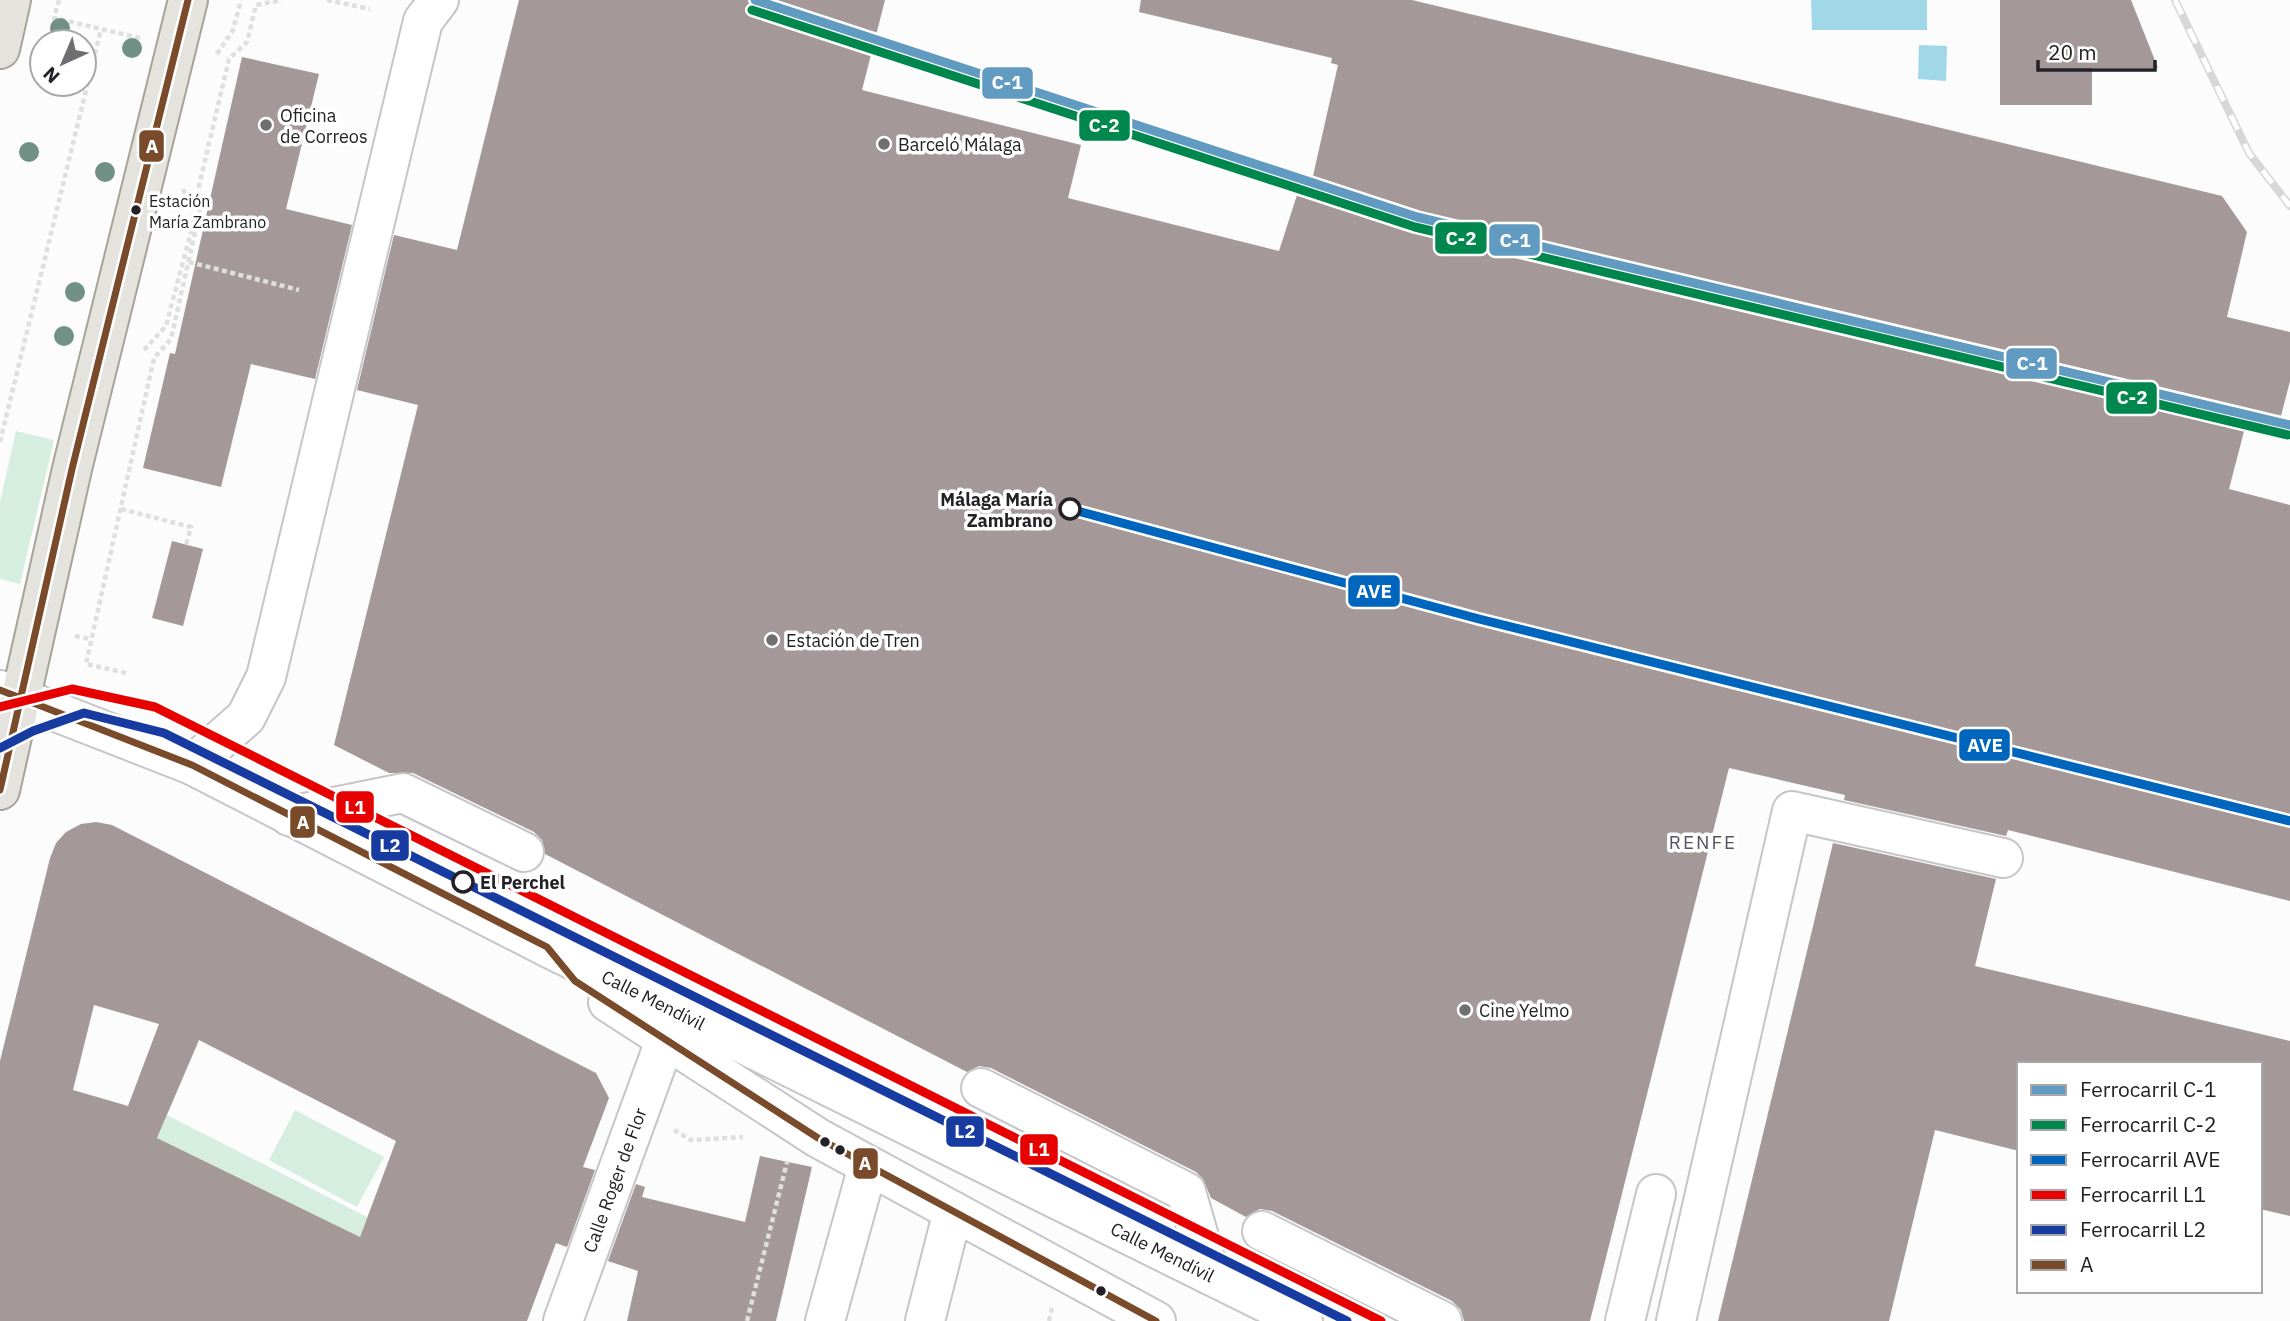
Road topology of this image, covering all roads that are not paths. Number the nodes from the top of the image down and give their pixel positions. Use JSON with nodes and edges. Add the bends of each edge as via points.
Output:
{"nodes":[{"id":1,"x":11,"y":0,"type":"edge"},
{"id":2,"x":188,"y":0,"type":"edge"},
{"id":3,"x":425,"y":7,"type":"edge"},
{"id":4,"x":0,"y":49,"type":"edge"},
{"id":5,"x":10,"y":694,"type":"edge"},
{"id":6,"x":192,"y":765,"type":"junction"},
{"id":7,"x":0,"y":790,"type":"edge"},
{"id":8,"x":289,"y":816,"type":"junction"},
{"id":9,"x":524,"y":852,"type":"dead end"},
{"id":10,"x":2003,"y":858,"type":"dead end"},
{"id":11,"x":547,"y":947,"type":"junction"},
{"id":12,"x":666,"y":1038,"type":"junction"},
{"id":13,"x":981,"y":1088,"type":"dead end"},
{"id":14,"x":868,"y":1166,"type":"junction"},
{"id":15,"x":1656,"y":1194,"type":"dead end"},
{"id":16,"x":953,"y":1211,"type":"junction"},
{"id":17,"x":1262,"y":1231,"type":"dead end"},
{"id":18,"x":1210,"y":1275,"type":"junction"},
{"id":19,"x":563,"y":1321,"type":"edge"},
{"id":20,"x":825,"y":1321,"type":"edge"},
{"id":21,"x":925,"y":1321,"type":"edge"},
{"id":22,"x":1156,"y":1321,"type":"edge"},
{"id":23,"x":1303,"y":1321,"type":"edge"},
{"id":24,"x":1441,"y":1321,"type":"edge"},
{"id":25,"x":1625,"y":1321,"type":"edge"},
{"id":26,"x":1676,"y":1321,"type":"edge"}],
"edges":[{"from":1,"to":4,"type":"main road"},
{"from":2,"to":5,"type":"main road"},
{"from":3,"to":6,"type":"street","via":[[266,677],[246,717]]},
{"from":5,"to":6,"type":"street","name":"Calle Mendívil"},
{"from":5,"to":7,"type":"main road"},
{"from":6,"to":8,"type":"street","name":"Calle Mendívil"},
{"from":8,"to":9,"type":"street","via":[[403,793]]},
{"from":8,"to":11,"type":"street","name":"Calle Mendívil"},
{"from":10,"to":26,"type":"street","via":[[1792,811]]},
{"from":11,"to":12,"type":"street","via":[[575,981]]},
{"from":11,"to":18,"type":"street","name":"Calle Mendívil"},
{"from":12,"to":14,"type":"street","via":[[818,1139]]},
{"from":12,"to":19,"type":"street","name":"Calle Roger de Flor"},
{"from":13,"to":18,"type":"street","via":[[1186,1192]]},
{"from":14,"to":16,"type":"street"},
{"from":14,"to":20,"type":"street"},
{"from":15,"to":25,"type":"street"},
{"from":16,"to":21,"type":"street"},
{"from":16,"to":22,"type":"street"},
{"from":17,"to":24,"type":"street"},
{"from":18,"to":23,"type":"street","name":"Calle Mendívil"}]}
